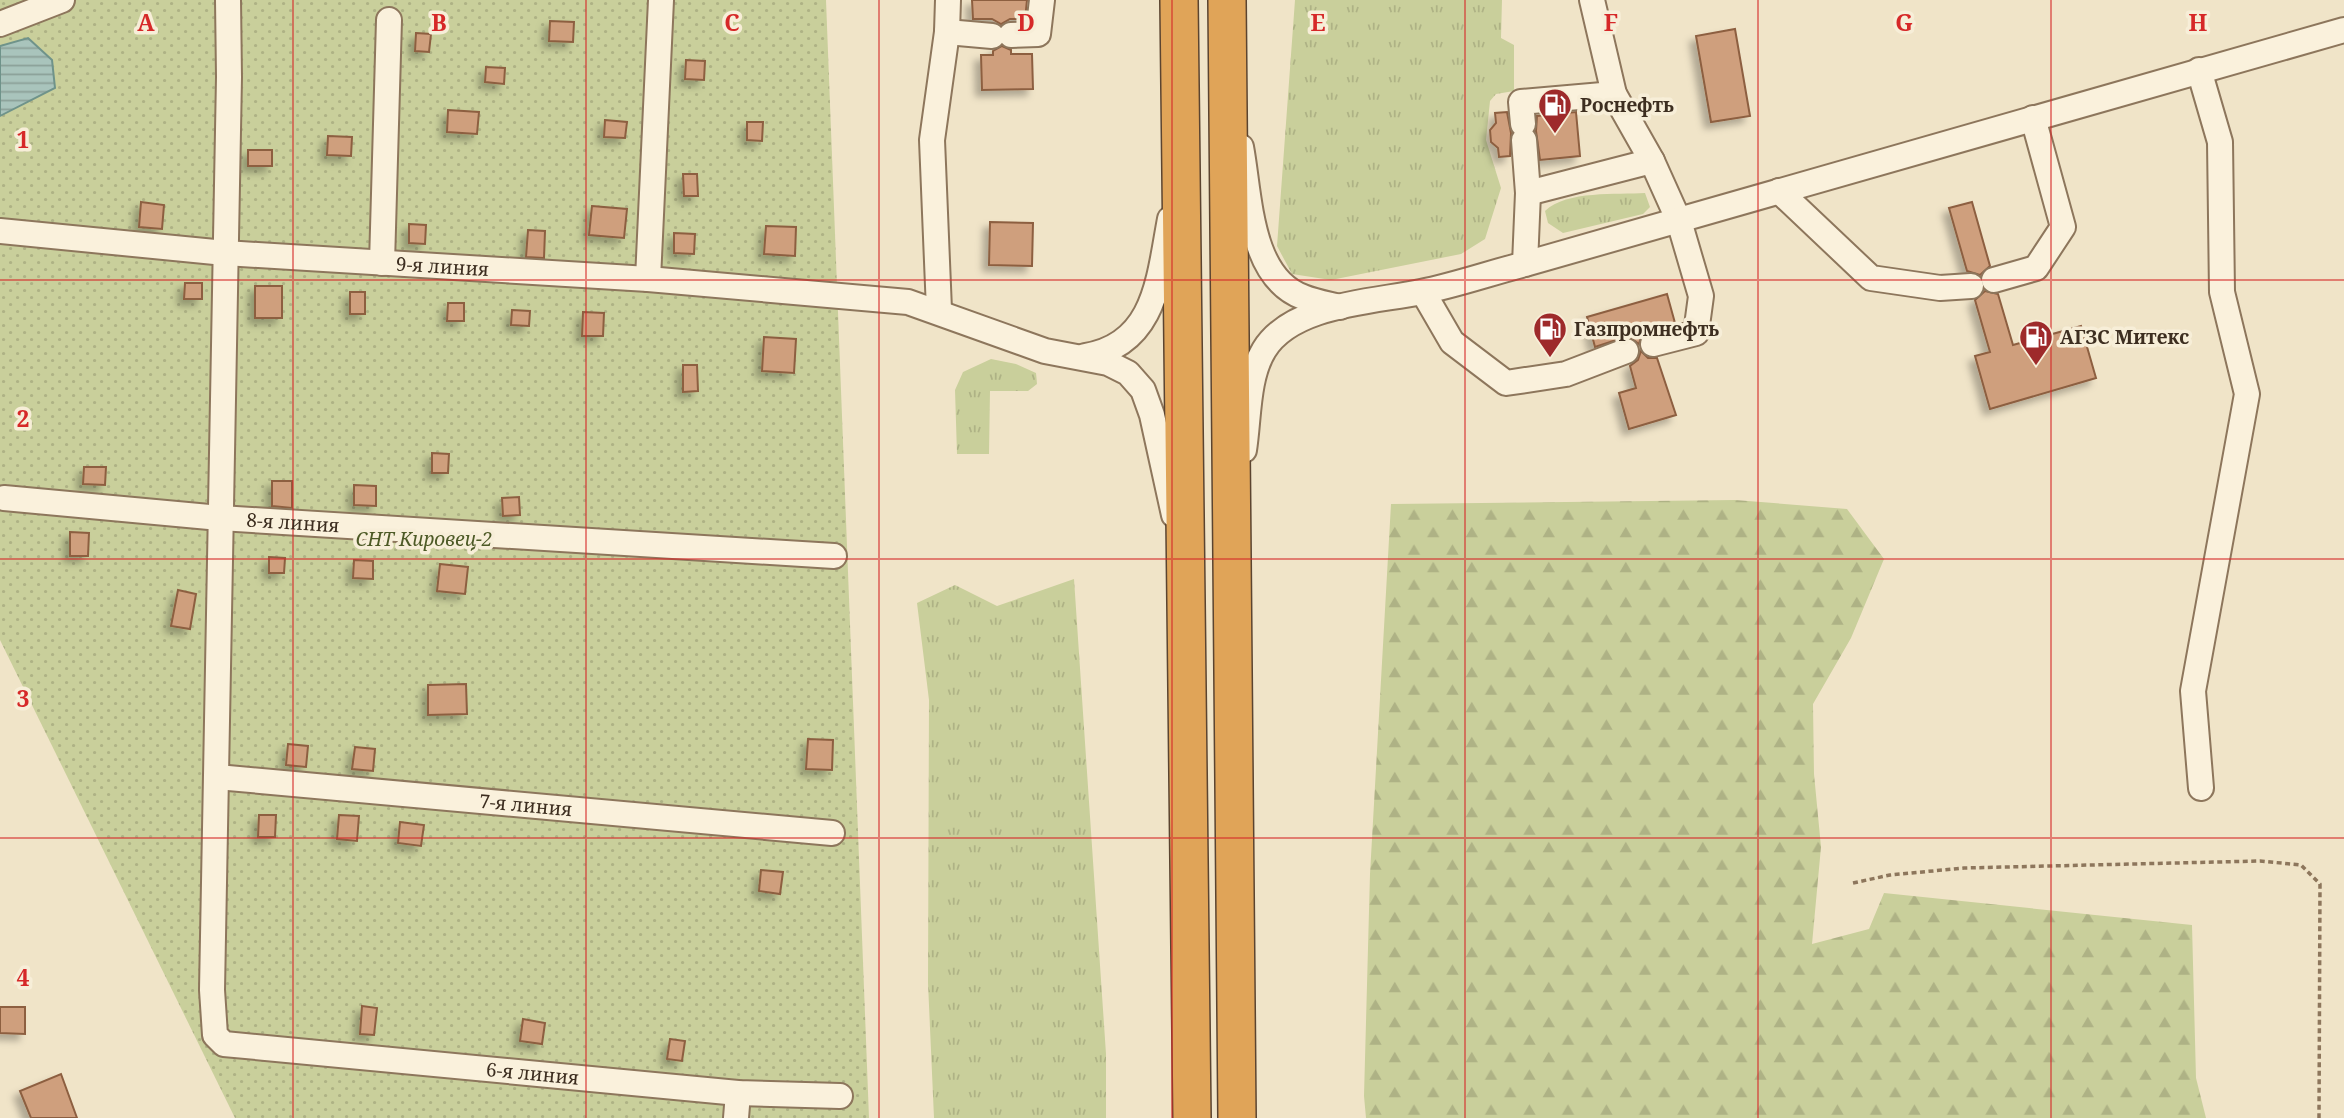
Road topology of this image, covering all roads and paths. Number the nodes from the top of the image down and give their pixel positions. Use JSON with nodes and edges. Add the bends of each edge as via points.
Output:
{"nodes":[{"id":1,"x":62,"y":0,"type":"edge"},
{"id":2,"x":661,"y":0,"type":"edge"},
{"id":3,"x":948,"y":0,"type":"edge"},
{"id":4,"x":1042,"y":0,"type":"edge"},
{"id":5,"x":1179,"y":0,"type":"edge"},
{"id":6,"x":1227,"y":0,"type":"edge"},
{"id":7,"x":1592,"y":0,"type":"edge"},
{"id":8,"x":233,"y":3,"type":"edge"},
{"id":9,"x":389,"y":20,"type":"dead end"},
{"id":10,"x":0,"y":24,"type":"edge"},
{"id":11,"x":2344,"y":30,"type":"edge"},
{"id":12,"x":947,"y":32,"type":"junction"},
{"id":13,"x":2199,"y":70,"type":"junction"},
{"id":14,"x":1229,"y":84,"type":"junction"},
{"id":15,"x":1614,"y":94,"type":"junction"},
{"id":16,"x":2032,"y":118,"type":"junction"},
{"id":17,"x":1181,"y":157,"type":"junction"},
{"id":18,"x":1653,"y":161,"type":"junction"},
{"id":19,"x":1779,"y":191,"type":"junction"},
{"id":20,"x":1528,"y":193,"type":"junction"},
{"id":21,"x":1679,"y":221,"type":"junction"},
{"id":22,"x":0,"y":231,"type":"edge"},
{"id":23,"x":225,"y":253,"type":"junction"},
{"id":24,"x":382,"y":262,"type":"junction"},
{"id":25,"x":1525,"y":264,"type":"junction"},
{"id":26,"x":648,"y":279,"type":"junction"},
{"id":27,"x":1423,"y":292,"type":"junction"},
{"id":28,"x":1341,"y":307,"type":"junction"},
{"id":29,"x":939,"y":310,"type":"junction"},
{"id":30,"x":1653,"y":344,"type":"dead end"},
{"id":31,"x":1626,"y":351,"type":"dead end"},
{"id":32,"x":1074,"y":358,"type":"junction"},
{"id":33,"x":4,"y":498,"type":"dead end"},
{"id":34,"x":220,"y":518,"type":"junction"},
{"id":35,"x":1231,"y":526,"type":"junction"},
{"id":36,"x":834,"y":556,"type":"dead end"},
{"id":37,"x":1186,"y":566,"type":"junction"},
{"id":38,"x":217,"y":777,"type":"junction"},
{"id":39,"x":2201,"y":788,"type":"dead end"},
{"id":40,"x":832,"y":833,"type":"dead end"},
{"id":41,"x":1853,"y":883,"type":"dead end"},
{"id":42,"x":738,"y":1093,"type":"junction"},
{"id":43,"x":840,"y":1096,"type":"dead end"},
{"id":44,"x":736,"y":1118,"type":"edge"},
{"id":45,"x":1192,"y":1118,"type":"edge"},
{"id":46,"x":1237,"y":1118,"type":"edge"},
{"id":47,"x":2319,"y":1118,"type":"edge"}],
"edges":[{"from":1,"to":10,"type":"street"},
{"from":2,"to":26,"type":"street"},
{"from":3,"to":12,"type":"street"},
{"from":4,"to":12,"type":"street","via":[[1038,34]]},
{"from":5,"to":17,"type":"highway"},
{"from":6,"to":14,"type":"highway"},
{"from":7,"to":15,"type":"street"},
{"from":8,"to":23,"type":"street"},
{"from":9,"to":24,"type":"street"},
{"from":11,"to":13,"type":"street"},
{"from":12,"to":29,"type":"street","via":[[932,140]]},
{"from":13,"to":16,"type":"street"},
{"from":13,"to":39,"type":"street","via":[[2220,142],[2222,292],[2247,394],[2193,691]]},
{"from":14,"to":28,"type":"street","via":[[1259,246],[1272,273],[1301,297]]},
{"from":14,"to":35,"type":"highway"},
{"from":15,"to":18,"type":"street"},
{"from":15,"to":20,"type":"street","via":[[1521,102]]},
{"from":16,"to":19,"type":"street"},
{"from":16,"to":19,"type":"street","via":[[2063,227],[2036,268],[1983,283],[1940,288],[1871,278]]},
{"from":17,"to":32,"type":"street","via":[[1157,286],[1145,317],[1135,332],[1106,353]]},
{"from":17,"to":37,"type":"highway"},
{"from":18,"to":20,"type":"street"},
{"from":18,"to":21,"type":"street"},
{"from":19,"to":21,"type":"street"},
{"from":20,"to":25,"type":"street"},
{"from":21,"to":25,"type":"street"},
{"from":21,"to":30,"type":"street","via":[[1701,296],[1696,333]]},
{"from":22,"to":23,"type":"street","name":"9-я линия"},
{"from":23,"to":24,"type":"street","name":"9-я линия"},
{"from":23,"to":34,"type":"street"},
{"from":24,"to":26,"type":"street","name":"9-я линия"},
{"from":25,"to":27,"type":"street"},
{"from":26,"to":29,"type":"street","name":"9-я линия","via":[[886,300]]},
{"from":27,"to":28,"type":"street"},
{"from":27,"to":31,"type":"street","via":[[1452,342],[1506,383],[1566,374]]},
{"from":28,"to":35,"type":"street","via":[[1296,321],[1278,332],[1264,351],[1255,369]]},
{"from":29,"to":32,"type":"street","name":"9-я линия","via":[[966,324]]},
{"from":32,"to":37,"type":"street","name":"9-я линия","via":[[1108,363],[1128,373],[1143,390]]},
{"from":33,"to":34,"type":"street","name":"8-я линия"},
{"from":34,"to":36,"type":"street","name":"8-я линия"},
{"from":34,"to":38,"type":"street"},
{"from":35,"to":46,"type":"highway"},
{"from":37,"to":45,"type":"highway"},
{"from":38,"to":40,"type":"street","name":"7-я линия"},
{"from":38,"to":42,"type":"street","name":"6-я линия","via":[[212,990],[215,1035],[224,1044]]},
{"from":41,"to":47,"type":"path","via":[[1964,868],[2182,861],[2301,865],[2320,884]]},
{"from":42,"to":43,"type":"street","name":"6-я линия"},
{"from":42,"to":44,"type":"street"}]}
